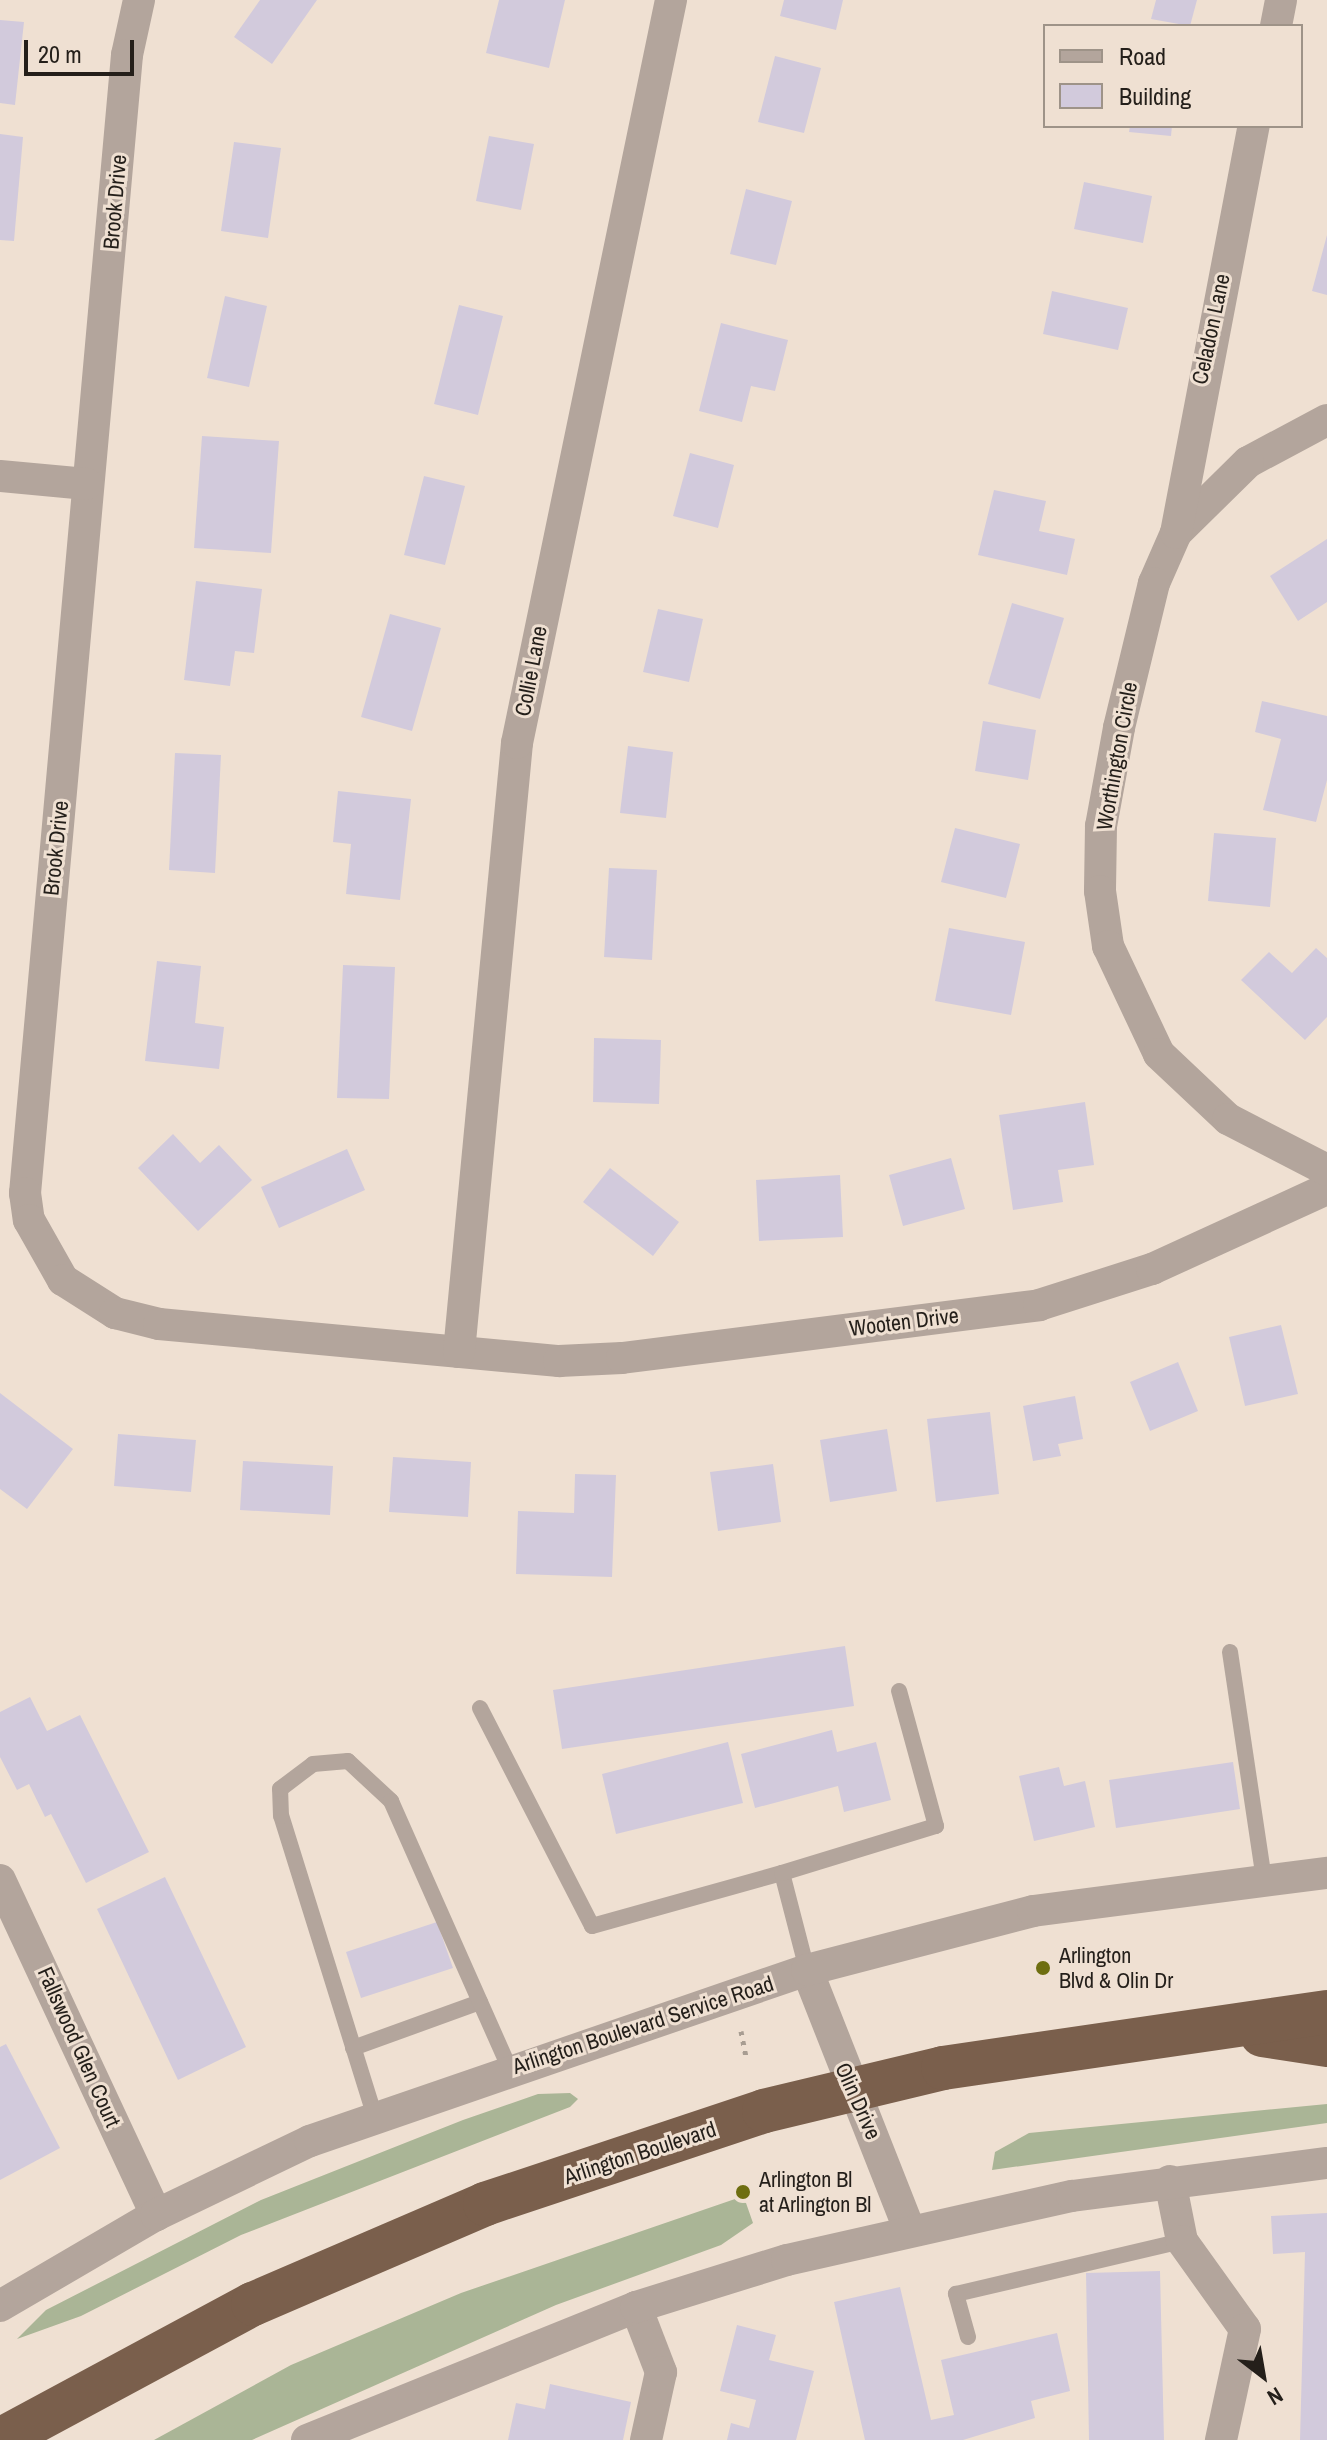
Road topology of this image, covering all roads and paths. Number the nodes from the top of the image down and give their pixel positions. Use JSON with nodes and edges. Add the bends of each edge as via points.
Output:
{"nodes":[{"id":1,"x":139,"y":0,"type":"edge"},
{"id":2,"x":671,"y":0,"type":"edge"},
{"id":3,"x":1281,"y":0,"type":"edge"},
{"id":4,"x":1276,"y":24,"type":"edge"},
{"id":5,"x":1254,"y":128,"type":"edge"},
{"id":6,"x":1327,"y":420,"type":"edge"},
{"id":7,"x":0,"y":476,"type":"edge"},
{"id":8,"x":87,"y":484,"type":"junction"},
{"id":9,"x":1176,"y":533,"type":"junction"},
{"id":10,"x":1327,"y":1170,"type":"edge"},
{"id":11,"x":1327,"y":1189,"type":"edge"},
{"id":12,"x":459,"y":1352,"type":"junction"},
{"id":13,"x":1230,"y":1652,"type":"dead end"},
{"id":14,"x":899,"y":1691,"type":"dead end"},
{"id":15,"x":480,"y":1708,"type":"dead end"},
{"id":16,"x":782,"y":1873,"type":"junction"},
{"id":17,"x":1327,"y":1873,"type":"edge"},
{"id":18,"x":1264,"y":1879,"type":"junction"},
{"id":19,"x":0,"y":1880,"type":"edge"},
{"id":20,"x":807,"y":1970,"type":"junction"},
{"id":21,"x":480,"y":2002,"type":"junction"},
{"id":22,"x":1327,"y":2012,"type":"edge"},
{"id":23,"x":1200,"y":2026,"type":"junction"},
{"id":24,"x":741,"y":2031,"type":"dead end"},
{"id":25,"x":1327,"y":2045,"type":"edge"},
{"id":26,"x":353,"y":2048,"type":"junction"},
{"id":27,"x":746,"y":2057,"type":"dead end"},
{"id":28,"x":510,"y":2069,"type":"junction"},
{"id":29,"x":853,"y":2089,"type":"junction"},
{"id":30,"x":375,"y":2117,"type":"junction"},
{"id":31,"x":1327,"y":2163,"type":"edge"},
{"id":32,"x":1170,"y":2181,"type":"junction"},
{"id":33,"x":156,"y":2215,"type":"junction"},
{"id":34,"x":910,"y":2231,"type":"junction"},
{"id":35,"x":1182,"y":2241,"type":"junction"},
{"id":36,"x":0,"y":2306,"type":"edge"},
{"id":37,"x":636,"y":2307,"type":"junction"},
{"id":38,"x":968,"y":2337,"type":"dead end"},
{"id":39,"x":0,"y":2440,"type":"edge"},
{"id":40,"x":307,"y":2440,"type":"edge"},
{"id":41,"x":646,"y":2440,"type":"edge"},
{"id":42,"x":1221,"y":2440,"type":"edge"}],
"edges":[{"from":1,"to":8,"type":"street","name":"Brook Drive"},
{"from":2,"to":12,"type":"street","name":"Collie Lane","via":[[517,743]]},
{"from":3,"to":4,"type":"street"},
{"from":5,"to":9,"type":"street","name":"Celadon Lane"},
{"from":6,"to":9,"type":"street","name":"Worthington Circle","via":[[1248,462]]},
{"from":7,"to":8,"type":"street"},
{"from":8,"to":12,"type":"street","name":"Brook Drive","via":[[25,1193],[29,1220],[63,1280],[115,1313],[159,1324]]},
{"from":9,"to":10,"type":"street","name":"Worthington Circle","via":[[1154,583],[1101,826],[1108,946],[1135,1013],[1189,1087],[1239,1126]]},
{"from":11,"to":12,"type":"street","name":"Wooten Drive","via":[[1152,1269],[1039,1305],[622,1358]]},
{"from":13,"to":18,"type":"lane"},
{"from":14,"to":16,"type":"lane","via":[[936,1826]]},
{"from":15,"to":16,"type":"lane","via":[[592,1926]]},
{"from":16,"to":20,"type":"lane"},
{"from":17,"to":18,"type":"street","name":"Arlington Boulevard Service Road"},
{"from":18,"to":20,"type":"street","name":"Arlington Boulevard Service Road","via":[[1033,1911]]},
{"from":19,"to":33,"type":"street","name":"Fallswood Glen Court"},
{"from":20,"to":28,"type":"street","name":"Arlington Boulevard Service Road"},
{"from":20,"to":29,"type":"street","name":"Olin Drive"},
{"from":21,"to":26,"type":"lane"},
{"from":21,"to":26,"type":"lane","via":[[391,1801],[348,1761],[313,1764],[280,1789],[281,1816]]},
{"from":21,"to":28,"type":"lane"},
{"from":22,"to":23,"type":"highway","name":"Arlington Boulevard"},
{"from":23,"to":25,"type":"highway"},
{"from":23,"to":29,"type":"highway","name":"Arlington Boulevard"},
{"from":24,"to":27,"type":"path"},
{"from":26,"to":30,"type":"lane"},
{"from":28,"to":30,"type":"street","name":"Arlington Boulevard Service Road"},
{"from":29,"to":34,"type":"street","name":"Olin Drive"},
{"from":29,"to":39,"type":"highway","name":"Arlington Boulevard","via":[[485,2204],[253,2304]]},
{"from":30,"to":33,"type":"street","name":"Arlington Boulevard Service Road"},
{"from":31,"to":32,"type":"street"},
{"from":32,"to":34,"type":"street"},
{"from":32,"to":35,"type":"street"},
{"from":33,"to":36,"type":"street","name":"Arlington Boulevard Service Road"},
{"from":34,"to":37,"type":"street"},
{"from":35,"to":38,"type":"lane","via":[[956,2294]]},
{"from":35,"to":42,"type":"street","via":[[1245,2329]]},
{"from":37,"to":40,"type":"street"},
{"from":37,"to":41,"type":"street","via":[[661,2372]]}]}
